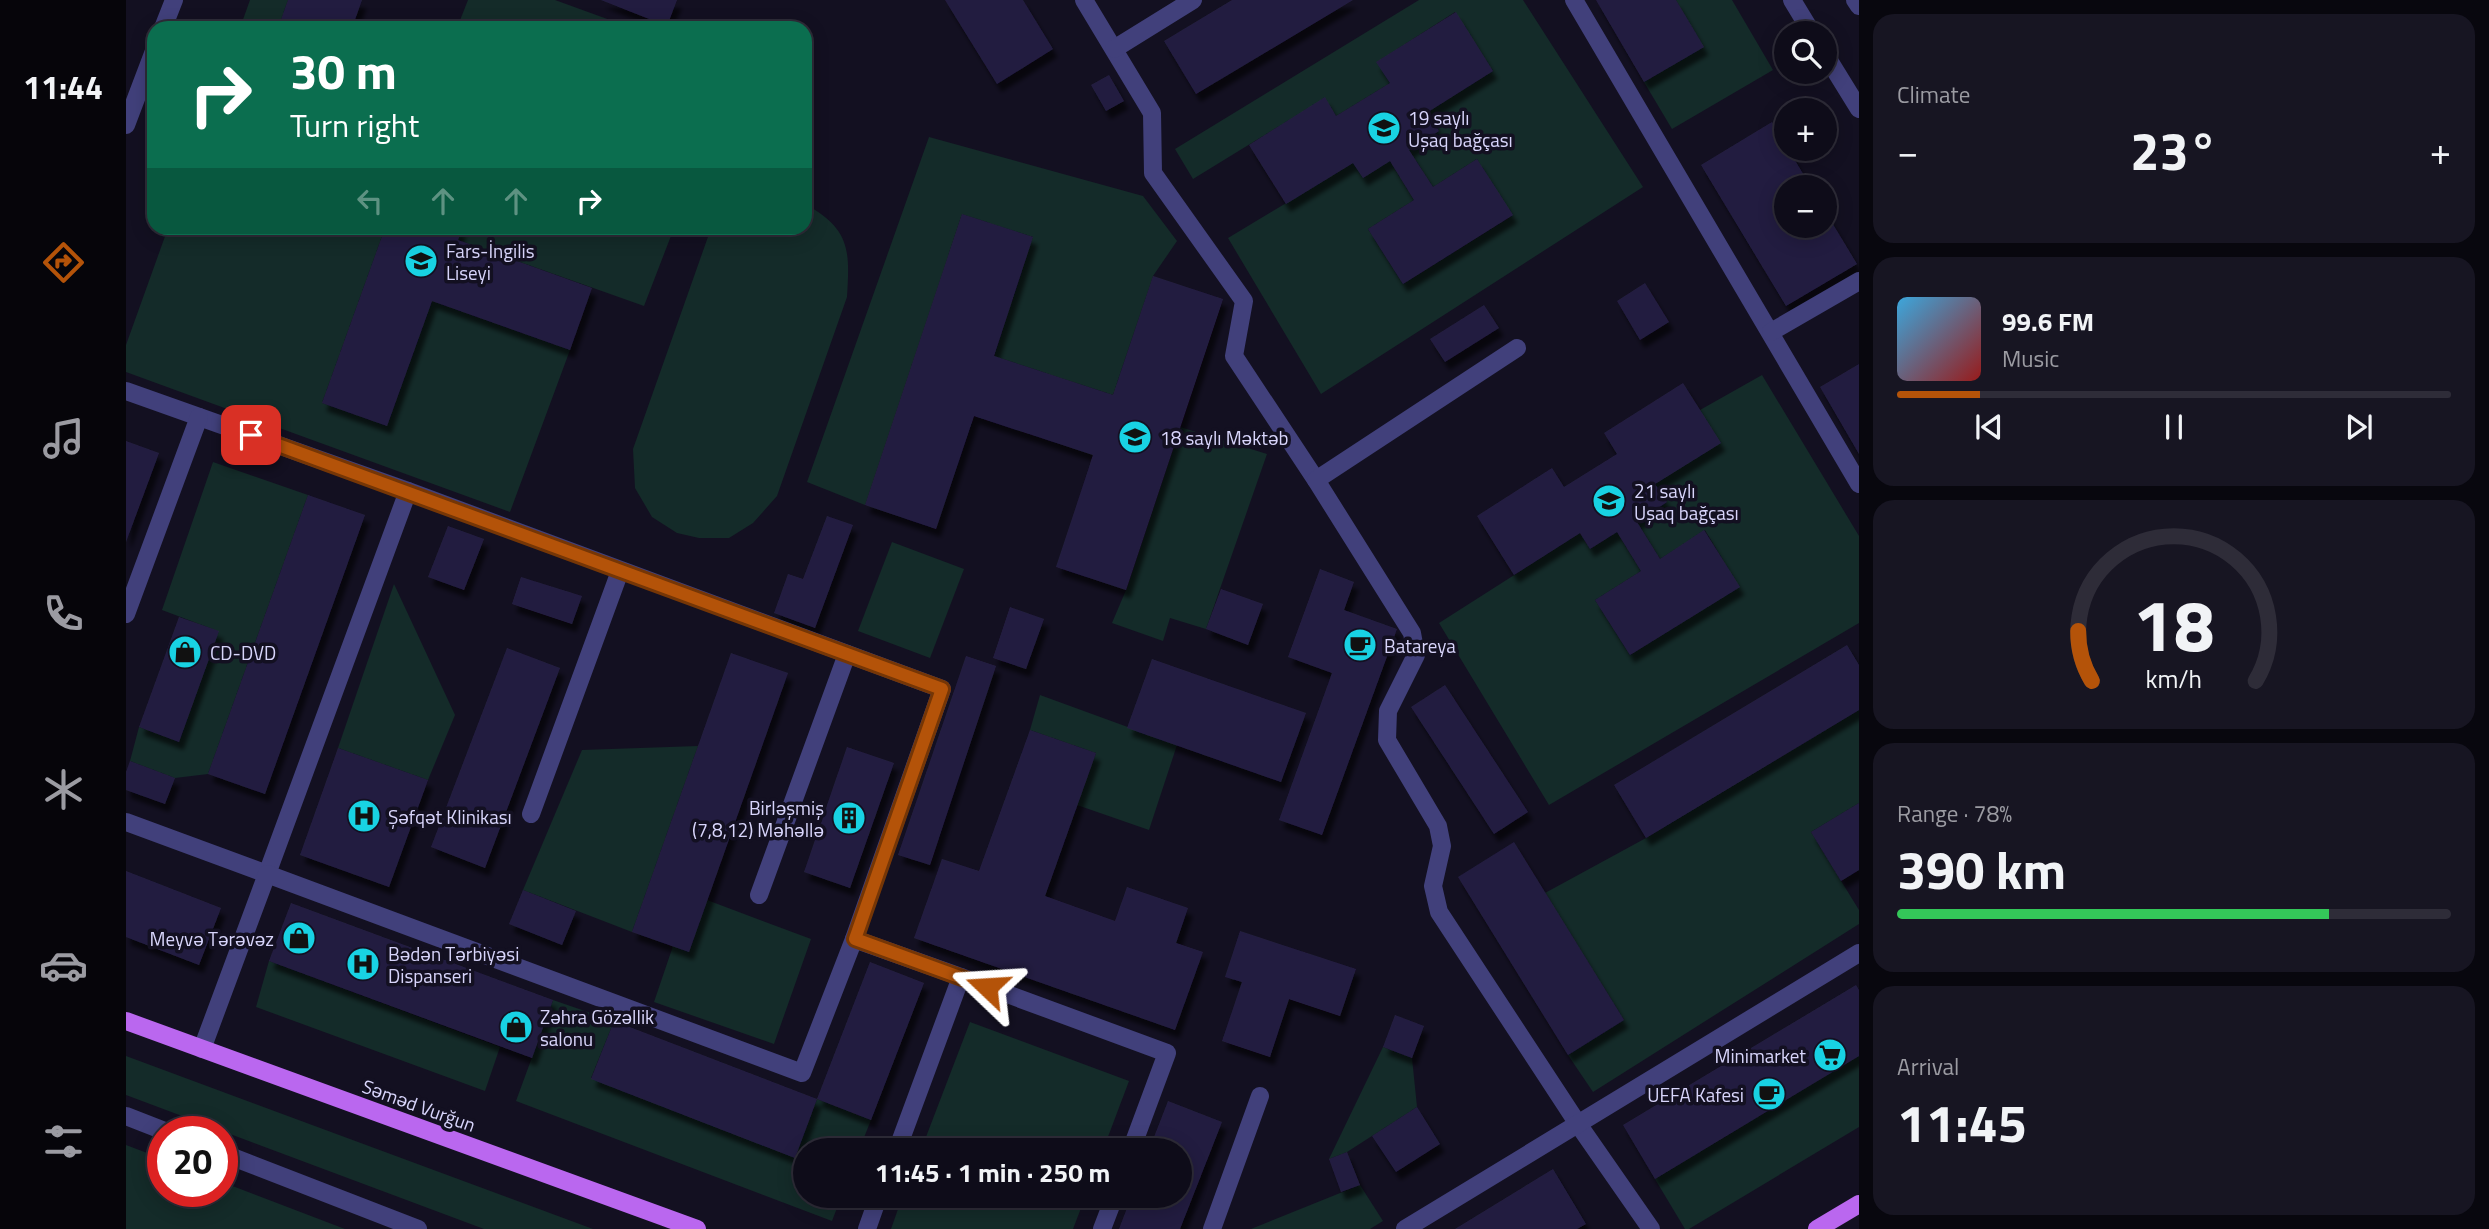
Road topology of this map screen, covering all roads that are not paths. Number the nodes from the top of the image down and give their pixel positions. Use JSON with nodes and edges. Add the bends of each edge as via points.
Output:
{"nodes":[{"id":1,"x":174,"y":0,"type":"edge"},
{"id":2,"x":1084,"y":0,"type":"edge"},
{"id":3,"x":1193,"y":0,"type":"edge"},
{"id":4,"x":1574,"y":0,"type":"edge"},
{"id":5,"x":1792,"y":0,"type":"edge"},
{"id":6,"x":1855,"y":0,"type":"edge"},
{"id":7,"x":1859,"y":6,"type":"edge"},
{"id":8,"x":166,"y":21,"type":"edge"},
{"id":9,"x":1805,"y":21,"type":"edge"},
{"id":10,"x":1114,"y":49,"type":"junction"},
{"id":11,"x":147,"y":70,"type":"edge"},
{"id":12,"x":1837,"y":73,"type":"edge"},
{"id":13,"x":1859,"y":109,"type":"edge"},
{"id":14,"x":126,"y":125,"type":"edge"},
{"id":15,"x":1859,"y":281,"type":"edge"},
{"id":16,"x":1771,"y":332,"type":"junction"},
{"id":17,"x":1517,"y":348,"type":"dead end"},
{"id":18,"x":126,"y":391,"type":"edge"},
{"id":19,"x":199,"y":417,"type":"junction"},
{"id":20,"x":1316,"y":480,"type":"junction"},
{"id":21,"x":1859,"y":484,"type":"edge"},
{"id":22,"x":408,"y":491,"type":"junction"},
{"id":23,"x":620,"y":571,"type":"junction"},
{"id":24,"x":126,"y":614,"type":"edge"},
{"id":25,"x":847,"y":654,"type":"junction"},
{"id":26,"x":531,"y":814,"type":"dead end"},
{"id":27,"x":126,"y":822,"type":"edge"},
{"id":28,"x":267,"y":874,"type":"junction"},
{"id":29,"x":759,"y":895,"type":"dead end"},
{"id":30,"x":855,"y":939,"type":"junction"},
{"id":31,"x":1859,"y":953,"type":"edge"},
{"id":32,"x":961,"y":977,"type":"junction"},
{"id":33,"x":126,"y":1021,"type":"edge"},
{"id":34,"x":202,"y":1049,"type":"junction"},
{"id":35,"x":1260,"y":1096,"type":"dead end"},
{"id":36,"x":126,"y":1116,"type":"edge"},
{"id":37,"x":147,"y":1124,"type":"edge"},
{"id":38,"x":1578,"y":1124,"type":"junction"},
{"id":39,"x":901,"y":1138,"type":"edge"},
{"id":40,"x":1136,"y":1138,"type":"edge"},
{"id":41,"x":238,"y":1159,"type":"edge"},
{"id":42,"x":1859,"y":1203,"type":"edge"},
{"id":43,"x":875,"y":1208,"type":"edge"},
{"id":44,"x":1110,"y":1208,"type":"edge"},
{"id":45,"x":410,"y":1227,"type":"edge"},
{"id":46,"x":697,"y":1229,"type":"edge"},
{"id":47,"x":867,"y":1229,"type":"edge"},
{"id":48,"x":1102,"y":1229,"type":"edge"},
{"id":49,"x":1212,"y":1229,"type":"edge"},
{"id":50,"x":1405,"y":1229,"type":"edge"},
{"id":51,"x":1651,"y":1229,"type":"edge"},
{"id":52,"x":1816,"y":1229,"type":"edge"}],
"edges":[{"from":1,"to":8,"type":"street"},
{"from":2,"to":10,"type":"street"},
{"from":3,"to":10,"type":"street"},
{"from":4,"to":16,"type":"street"},
{"from":5,"to":9,"type":"street"},
{"from":6,"to":7,"type":"street"},
{"from":10,"to":20,"type":"street","via":[[1152,113],[1153,173],[1244,301],[1234,356]]},
{"from":11,"to":14,"type":"street"},
{"from":12,"to":13,"type":"street"},
{"from":15,"to":16,"type":"street"},
{"from":16,"to":21,"type":"street"},
{"from":17,"to":20,"type":"street"},
{"from":18,"to":19,"type":"street"},
{"from":19,"to":22,"type":"street"},
{"from":19,"to":24,"type":"street"},
{"from":20,"to":38,"type":"street","via":[[1412,633],[1416,655],[1388,711],[1387,740],[1438,826],[1442,846],[1433,886],[1439,912]]},
{"from":22,"to":23,"type":"street"},
{"from":22,"to":28,"type":"street"},
{"from":23,"to":25,"type":"street"},
{"from":23,"to":26,"type":"street"},
{"from":25,"to":29,"type":"street"},
{"from":25,"to":30,"type":"street","via":[[942,689]]},
{"from":27,"to":28,"type":"street"},
{"from":28,"to":30,"type":"street","via":[[802,1073]]},
{"from":28,"to":34,"type":"street"},
{"from":30,"to":32,"type":"street"},
{"from":31,"to":38,"type":"street"},
{"from":32,"to":39,"type":"street"},
{"from":32,"to":40,"type":"street","via":[[1167,1054]]},
{"from":33,"to":34,"type":"main road","name":"Səməd Vurğun"},
{"from":34,"to":46,"type":"main road","name":"Səməd Vurğun"},
{"from":35,"to":49,"type":"street"},
{"from":36,"to":37,"type":"street"},
{"from":38,"to":50,"type":"street"},
{"from":38,"to":51,"type":"street"},
{"from":41,"to":45,"type":"street"},
{"from":42,"to":52,"type":"main road"},
{"from":43,"to":47,"type":"street"},
{"from":44,"to":48,"type":"street"}]}
